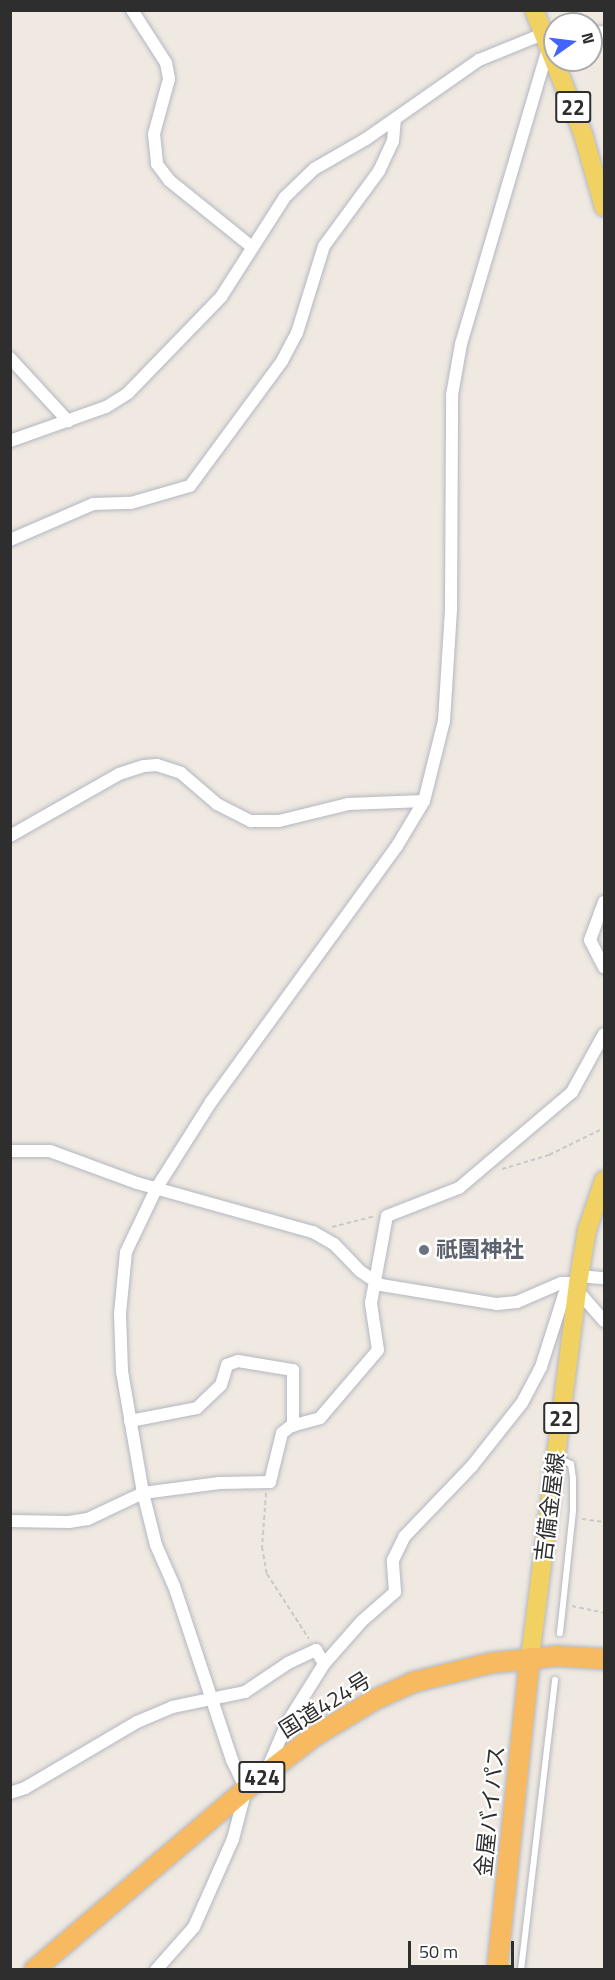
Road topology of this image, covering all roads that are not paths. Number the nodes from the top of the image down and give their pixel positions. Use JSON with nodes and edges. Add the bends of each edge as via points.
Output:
{"nodes":[{"id":1,"x":132,"y":10,"type":"edge"},
{"id":2,"x":534,"y":10,"type":"edge"},
{"id":3,"x":543,"y":29,"type":"edge"},
{"id":4,"x":543,"y":43,"type":"edge"},
{"id":5,"x":543,"y":65,"type":"edge"},
{"id":6,"x":560,"y":72,"type":"edge"},
{"id":7,"x":395,"y":119,"type":"junction"},
{"id":8,"x":604,"y":207,"type":"edge"},
{"id":9,"x":252,"y":247,"type":"junction"},
{"id":10,"x":10,"y":358,"type":"edge"},
{"id":11,"x":68,"y":421,"type":"junction"},
{"id":12,"x":10,"y":441,"type":"edge"},
{"id":13,"x":10,"y":540,"type":"edge"},
{"id":14,"x":424,"y":801,"type":"junction"},
{"id":15,"x":10,"y":836,"type":"edge"},
{"id":16,"x":604,"y":902,"type":"edge"},
{"id":17,"x":604,"y":968,"type":"edge"},
{"id":18,"x":604,"y":1034,"type":"edge"},
{"id":19,"x":10,"y":1151,"type":"edge"},
{"id":20,"x":604,"y":1180,"type":"edge"},
{"id":21,"x":156,"y":1189,"type":"junction"},
{"id":22,"x":604,"y":1278,"type":"edge"},
{"id":23,"x":576,"y":1283,"type":"junction"},
{"id":24,"x":376,"y":1284,"type":"junction"},
{"id":25,"x":604,"y":1321,"type":"edge"},
{"id":26,"x":130,"y":1421,"type":"junction"},
{"id":27,"x":293,"y":1426,"type":"junction"},
{"id":28,"x":557,"y":1458,"type":"junction"},
{"id":29,"x":143,"y":1493,"type":"junction"},
{"id":30,"x":10,"y":1521,"type":"edge"},
{"id":31,"x":560,"y":1633,"type":"dead end"},
{"id":32,"x":530,"y":1658,"type":"junction"},
{"id":33,"x":604,"y":1659,"type":"edge"},
{"id":34,"x":324,"y":1664,"type":"junction"},
{"id":35,"x":555,"y":1680,"type":"dead end"},
{"id":36,"x":213,"y":1698,"type":"junction"},
{"id":37,"x":264,"y":1775,"type":"junction"},
{"id":38,"x":246,"y":1789,"type":"junction"},
{"id":39,"x":10,"y":1793,"type":"edge"},
{"id":40,"x":34,"y":1970,"type":"edge"},
{"id":41,"x":156,"y":1970,"type":"edge"},
{"id":42,"x":497,"y":1970,"type":"edge"},
{"id":43,"x":521,"y":1970,"type":"edge"}],
"edges":[{"from":1,"to":9,"type":"street","via":[[166,63],[169,79],[154,134],[157,164],[170,181]]},
{"from":2,"to":3,"type":"main road","number":"22"},
{"from":4,"to":7,"type":"street","via":[[478,60]]},
{"from":5,"to":14,"type":"street","via":[[461,344],[454,385],[451,610],[444,721]]},
{"from":6,"to":8,"type":"main road","number":"22"},
{"from":7,"to":9,"type":"street","via":[[314,169],[285,197]]},
{"from":7,"to":13,"type":"street","via":[[393,141],[379,171],[324,246],[297,333],[282,361],[190,486],[131,502],[93,504]]},
{"from":9,"to":11,"type":"street","via":[[221,297],[128,393],[106,407]]},
{"from":10,"to":11,"type":"street"},
{"from":11,"to":12,"type":"street"},
{"from":14,"to":15,"type":"street","via":[[348,804],[279,820],[251,821],[217,804],[181,773],[144,765],[119,774]]},
{"from":14,"to":21,"type":"street","via":[[397,846],[211,1102]]},
{"from":16,"to":17,"type":"street","via":[[590,936]]},
{"from":18,"to":24,"type":"street","via":[[572,1092],[471,1177],[450,1193],[387,1216]]},
{"from":19,"to":21,"type":"street","via":[[50,1151]]},
{"from":20,"to":23,"type":"main road","name":"吉備金屋線","number":"22","via":[[587,1230]]},
{"from":21,"to":24,"type":"street","via":[[313,1232],[334,1244]]},
{"from":21,"to":26,"type":"street","via":[[130,1237],[123,1277],[122,1371]]},
{"from":22,"to":23,"type":"street"},
{"from":23,"to":24,"type":"street","via":[[561,1283],[517,1302],[497,1304]]},
{"from":23,"to":25,"type":"street"},
{"from":23,"to":28,"type":"main road","name":"吉備金屋線","number":"22"},
{"from":23,"to":34,"type":"street","via":[[565,1291],[542,1367],[522,1403],[472,1466],[399,1544],[393,1560],[396,1592],[362,1621]]},
{"from":24,"to":27,"type":"street","via":[[371,1313],[378,1350],[325,1414]]},
{"from":26,"to":27,"type":"street","via":[[197,1408],[221,1385],[227,1365],[238,1361],[293,1370]]},
{"from":26,"to":29,"type":"street"},
{"from":27,"to":29,"type":"street","via":[[282,1433],[273,1477],[266,1485],[219,1483]]},
{"from":28,"to":31,"type":"lane","via":[[571,1464],[573,1518]]},
{"from":28,"to":32,"type":"main road","name":"吉備金屋線","number":"22"},
{"from":29,"to":30,"type":"street","via":[[88,1519]]},
{"from":29,"to":36,"type":"street","via":[[156,1545]]},
{"from":32,"to":33,"type":"highway","name":"国道424号","number":"424"},
{"from":32,"to":37,"type":"highway","name":"国道424号","number":"424","via":[[442,1674],[394,1690],[313,1737]]},
{"from":32,"to":42,"type":"highway","name":"金屋バイパス"},
{"from":34,"to":36,"type":"street","via":[[316,1650],[288,1663],[252,1689]]},
{"from":34,"to":37,"type":"street","via":[[287,1724]]},
{"from":35,"to":43,"type":"lane"},
{"from":36,"to":38,"type":"street","via":[[232,1760]]},
{"from":36,"to":39,"type":"street","via":[[171,1707],[137,1722]]},
{"from":37,"to":38,"type":"highway","name":"国道424号","number":"424"},
{"from":38,"to":40,"type":"highway","name":"国道424号","number":"424"},
{"from":38,"to":41,"type":"street","via":[[233,1839],[194,1927]]}]}
